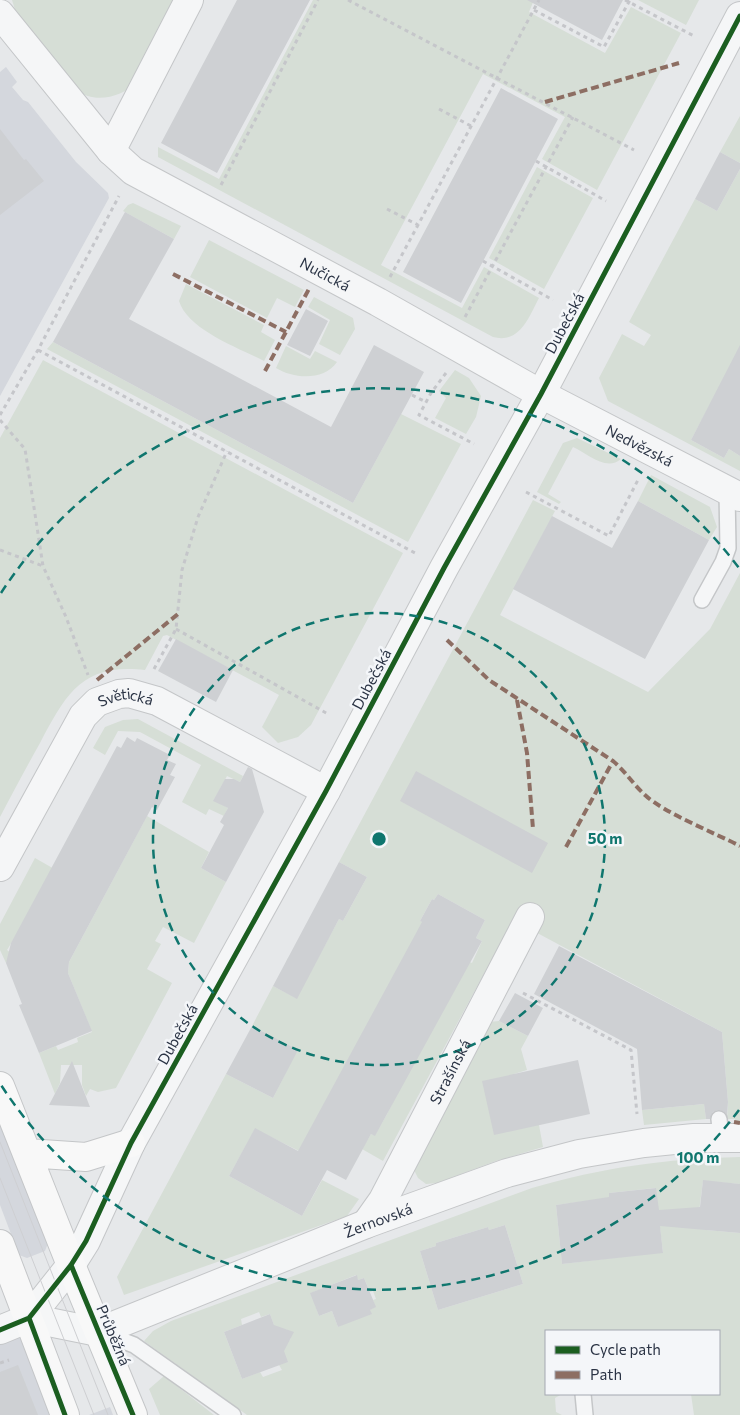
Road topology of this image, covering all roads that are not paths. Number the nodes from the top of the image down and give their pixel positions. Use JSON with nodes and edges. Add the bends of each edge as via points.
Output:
{"nodes":[{"id":1,"x":189,"y":0,"type":"edge"},
{"id":2,"x":0,"y":14,"type":"edge"},
{"id":3,"x":739,"y":21,"type":"edge"},
{"id":4,"x":112,"y":151,"type":"junction"},
{"id":5,"x":541,"y":394,"type":"junction"},
{"id":6,"x":734,"y":494,"type":"edge"},
{"id":7,"x":702,"y":600,"type":"dead end"},
{"id":8,"x":326,"y":791,"type":"junction"},
{"id":9,"x":0,"y":867,"type":"edge"},
{"id":10,"x":530,"y":917,"type":"dead end"},
{"id":11,"x":0,"y":1086,"type":"edge"},
{"id":12,"x":727,"y":1132,"type":"edge"},
{"id":13,"x":130,"y":1143,"type":"junction"},
{"id":14,"x":27,"y":1153,"type":"junction"},
{"id":15,"x":366,"y":1224,"type":"junction"},
{"id":16,"x":0,"y":1244,"type":"edge"},
{"id":17,"x":71,"y":1265,"type":"junction"},
{"id":18,"x":29,"y":1318,"type":"junction"},
{"id":19,"x":0,"y":1330,"type":"edge"},
{"id":20,"x":98,"y":1332,"type":"junction"},
{"id":21,"x":582,"y":1395,"type":"edge"},
{"id":22,"x":65,"y":1415,"type":"edge"},
{"id":23,"x":133,"y":1415,"type":"edge"},
{"id":24,"x":233,"y":1415,"type":"edge"},
{"id":25,"x":585,"y":1415,"type":"edge"}],
"edges":[{"from":1,"to":4,"type":"street"},
{"from":2,"to":4,"type":"street","name":"Nučická"},
{"from":3,"to":5,"type":"street","name":"Dubečská"},
{"from":4,"to":5,"type":"street","name":"Nučická","via":[[133,171],[378,302]]},
{"from":5,"to":6,"type":"street","name":"Nedvězská"},
{"from":5,"to":8,"type":"street","name":"Dubečská"},
{"from":6,"to":7,"type":"lane","via":[[728,548]]},
{"from":8,"to":9,"type":"street","name":"Světická","via":[[157,701],[124,694],[97,702],[83,716]]},
{"from":8,"to":13,"type":"street","name":"Dubečská"},
{"from":10,"to":15,"type":"street","name":"Strašínská","via":[[383,1200]]},
{"from":11,"to":14,"type":"main road","name":"Průběžná"},
{"from":12,"to":15,"type":"street","name":"Žernovská","via":[[579,1154],[507,1173]]},
{"from":13,"to":14,"type":"main road","via":[[86,1157]]},
{"from":13,"to":17,"type":"street","name":"Dubečská","via":[[86,1241]]},
{"from":14,"to":17,"type":"main road","name":"Průběžná"},
{"from":15,"to":20,"type":"street","name":"Žernovská"},
{"from":16,"to":18,"type":"main road"},
{"from":17,"to":18,"type":"street","name":"Dubečská"},
{"from":17,"to":20,"type":"main road","name":"Průběžná"},
{"from":18,"to":19,"type":"street","name":"Dubečská"},
{"from":18,"to":20,"type":"street"},
{"from":18,"to":22,"type":"main road"},
{"from":20,"to":23,"type":"main road","name":"Průběžná"},
{"from":20,"to":24,"type":"lane","via":[[134,1345]]},
{"from":21,"to":25,"type":"lane"}]}
